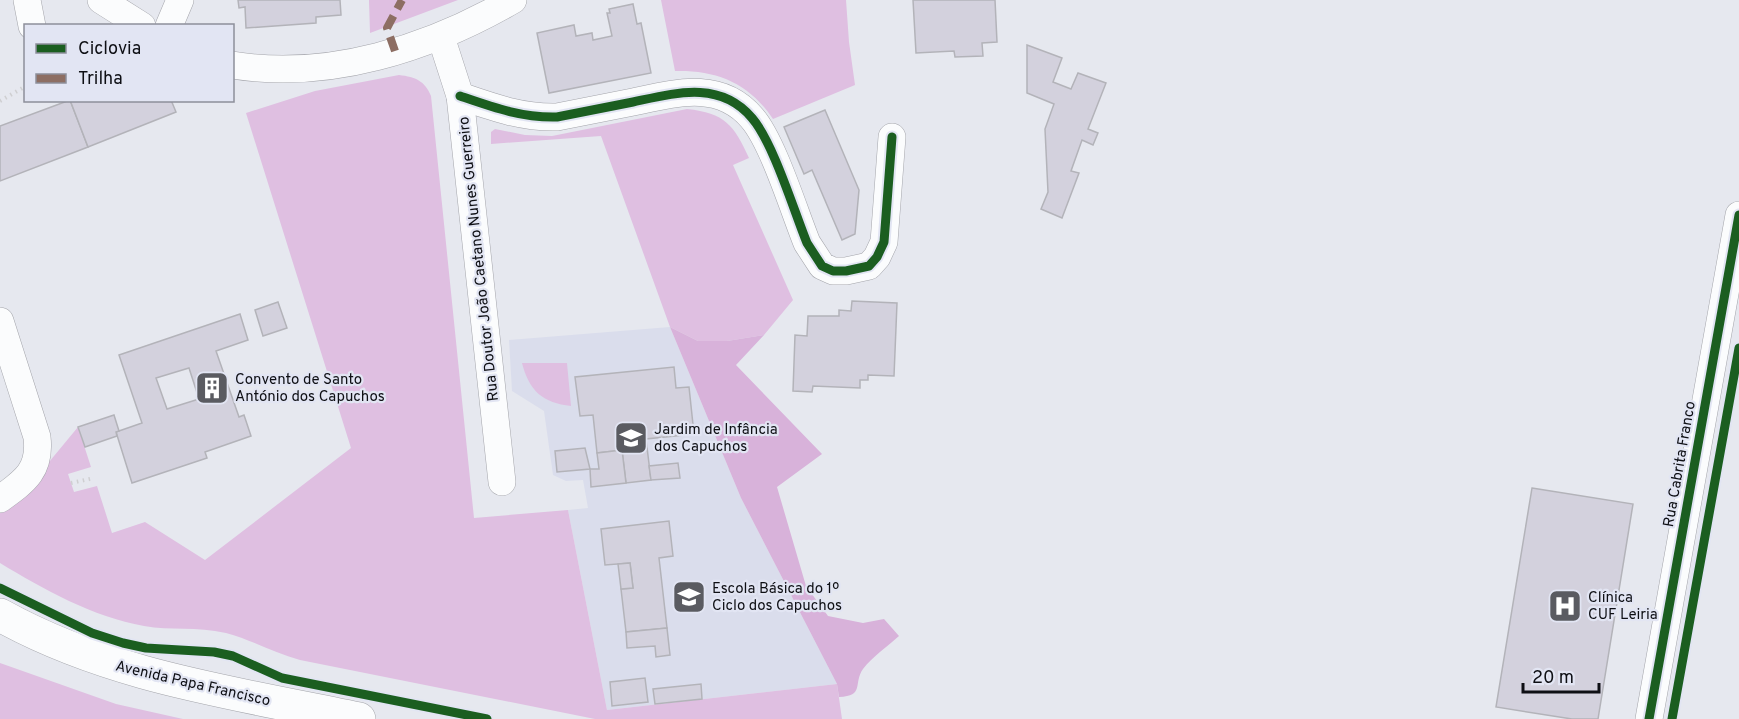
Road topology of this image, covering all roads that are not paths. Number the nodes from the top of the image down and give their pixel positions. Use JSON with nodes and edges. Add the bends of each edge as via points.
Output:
{"nodes":[{"id":1,"x":27,"y":0,"type":"edge"},
{"id":2,"x":101,"y":0,"type":"edge"},
{"id":3,"x":180,"y":0,"type":"edge"},
{"id":4,"x":513,"y":0,"type":"edge"},
{"id":5,"x":33,"y":24,"type":"edge"},
{"id":6,"x":139,"y":24,"type":"edge"},
{"id":7,"x":170,"y":24,"type":"edge"},
{"id":8,"x":441,"y":38,"type":"junction"},
{"id":9,"x":234,"y":65,"type":"edge"},
{"id":10,"x":460,"y":96,"type":"junction"},
{"id":11,"x":892,"y":137,"type":"dead end"},
{"id":12,"x":1739,"y":215,"type":"edge"},
{"id":13,"x":0,"y":321,"type":"edge"},
{"id":14,"x":502,"y":482,"type":"dead end"},
{"id":15,"x":0,"y":499,"type":"edge"},
{"id":16,"x":0,"y":615,"type":"edge"},
{"id":17,"x":359,"y":719,"type":"edge"},
{"id":18,"x":1649,"y":719,"type":"edge"}],
"edges":[{"from":1,"to":5,"type":"street"},
{"from":2,"to":6,"type":"street"},
{"from":3,"to":7,"type":"street"},
{"from":4,"to":8,"type":"street"},
{"from":8,"to":9,"type":"street","via":[[334,65],[282,70]]},
{"from":8,"to":10,"type":"street","name":"Rua Doutor João Caetano Nunes Guerreiro"},
{"from":10,"to":11,"type":"street","via":[[506,112],[542,117],[684,91],[731,100],[753,119],[807,243],[815,258],[832,271],[859,270],[877,257],[884,242]]},
{"from":10,"to":14,"type":"street","name":"Rua Doutor João Caetano Nunes Guerreiro"},
{"from":12,"to":18,"type":"street","name":"Rua Cabrita Franco"},
{"from":13,"to":15,"type":"street","via":[[37,437],[39,455],[22,483]]},
{"from":16,"to":17,"type":"main road","name":"Avenida Papa Francisco","via":[[72,649],[133,671]]}]}
